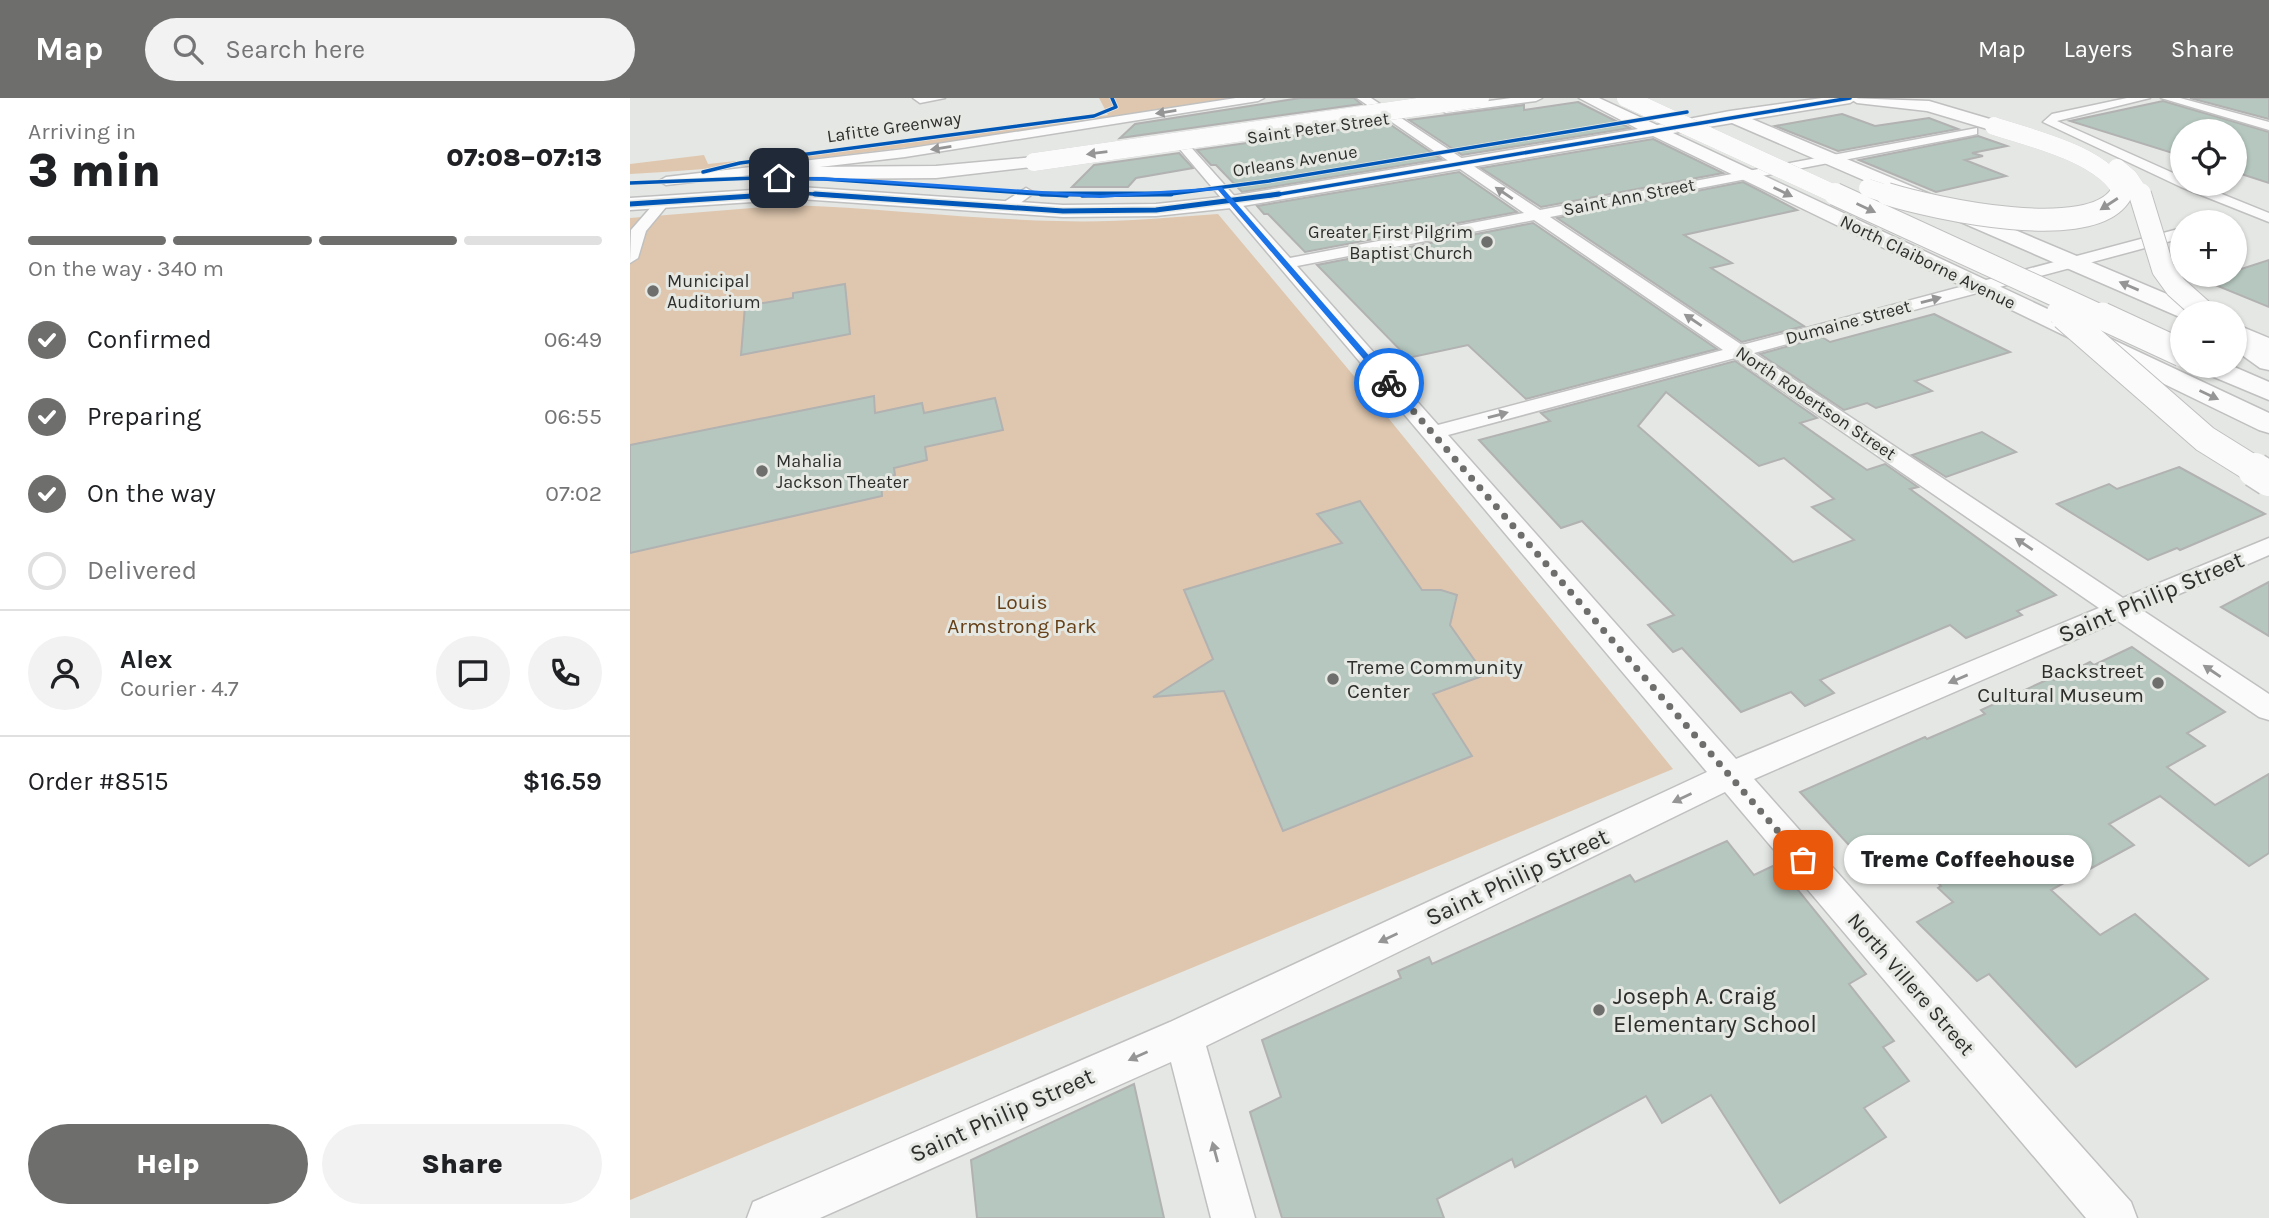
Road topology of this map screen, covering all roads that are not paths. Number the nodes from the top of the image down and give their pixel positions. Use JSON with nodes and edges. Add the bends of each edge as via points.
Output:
{"nodes":[{"id":1,"x":939,"y":98,"type":"edge"},
{"id":2,"x":1258,"y":98,"type":"edge"},
{"id":3,"x":1363,"y":98,"type":"edge"},
{"id":4,"x":1480,"y":98,"type":"edge"},
{"id":5,"x":1536,"y":98,"type":"edge"},
{"id":6,"x":1587,"y":98,"type":"edge"},
{"id":7,"x":1626,"y":98,"type":"edge"},
{"id":8,"x":1653,"y":98,"type":"edge"},
{"id":9,"x":1686,"y":98,"type":"edge"},
{"id":10,"x":1776,"y":98,"type":"edge"},
{"id":11,"x":1850,"y":98,"type":"edge"},
{"id":12,"x":1857,"y":98,"type":"edge"},
{"id":13,"x":1927,"y":98,"type":"edge"},
{"id":14,"x":2144,"y":98,"type":"edge"},
{"id":15,"x":2167,"y":98,"type":"edge"},
{"id":16,"x":919,"y":99,"type":"edge"},
{"id":17,"x":1710,"y":108,"type":"junction"},
{"id":18,"x":1394,"y":117,"type":"junction"},
{"id":19,"x":1730,"y":117,"type":"junction"},
{"id":20,"x":1645,"y":125,"type":"junction"},
{"id":21,"x":2001,"y":126,"type":"junction"},
{"id":22,"x":2269,"y":126,"type":"edge"},
{"id":23,"x":1973,"y":131,"type":"dead end"},
{"id":24,"x":1184,"y":147,"type":"joint"},
{"id":25,"x":1453,"y":158,"type":"junction"},
{"id":26,"x":1819,"y":162,"type":"junction"},
{"id":27,"x":1746,"y":174,"type":"junction"},
{"id":28,"x":2170,"y":177,"type":"edge"},
{"id":29,"x":756,"y":178,"type":"junction"},
{"id":30,"x":666,"y":180,"type":"junction"},
{"id":31,"x":630,"y":183,"type":"edge"},
{"id":32,"x":1026,"y":192,"type":"junction"},
{"id":33,"x":1226,"y":195,"type":"junction"},
{"id":34,"x":2218,"y":196,"type":"edge"},
{"id":35,"x":664,"y":201,"type":"junction"},
{"id":36,"x":630,"y":204,"type":"edge"},
{"id":37,"x":1006,"y":207,"type":"junction"},
{"id":38,"x":2265,"y":214,"type":"edge"},
{"id":39,"x":1537,"y":215,"type":"junction"},
{"id":40,"x":2247,"y":217,"type":"edge"},
{"id":41,"x":1922,"y":234,"type":"junction"},
{"id":42,"x":634,"y":236,"type":"edge"},
{"id":43,"x":2170,"y":236,"type":"edge"},
{"id":44,"x":630,"y":258,"type":"edge"},
{"id":45,"x":2073,"y":262,"type":"junction"},
{"id":46,"x":1285,"y":264,"type":"junction"},
{"id":47,"x":1980,"y":287,"type":"junction"},
{"id":48,"x":2192,"y":301,"type":"edge"},
{"id":49,"x":2170,"y":304,"type":"edge"},
{"id":50,"x":2170,"y":326,"type":"edge"},
{"id":51,"x":2247,"y":337,"type":"edge"},
{"id":52,"x":2247,"y":346,"type":"edge"},
{"id":53,"x":2269,"y":347,"type":"edge"},
{"id":54,"x":2170,"y":348,"type":"edge"},
{"id":55,"x":1739,"y":351,"type":"junction"},
{"id":56,"x":2247,"y":360,"type":"edge"},
{"id":57,"x":2269,"y":362,"type":"edge"},
{"id":58,"x":2269,"y":370,"type":"edge"},
{"id":59,"x":2238,"y":378,"type":"edge"},
{"id":60,"x":2269,"y":392,"type":"edge"},
{"id":61,"x":2269,"y":424,"type":"edge"},
{"id":62,"x":1432,"y":433,"type":"junction"},
{"id":63,"x":2269,"y":478,"type":"edge"},
{"id":64,"x":2269,"y":546,"type":"edge"},
{"id":65,"x":2122,"y":610,"type":"junction"},
{"id":66,"x":2269,"y":709,"type":"edge"},
{"id":67,"x":1730,"y":775,"type":"junction"},
{"id":68,"x":1184,"y":1035,"type":"junction"},
{"id":69,"x":769,"y":1218,"type":"edge"},
{"id":70,"x":1233,"y":1218,"type":"edge"},
{"id":71,"x":2115,"y":1218,"type":"edge"}],
"edges":[{"from":1,"to":16,"type":"street"},
{"from":2,"to":30,"type":"street","one_way":true,"via":[[893,155]]},
{"from":3,"to":18,"type":"street","name":"North Robertson Street"},
{"from":4,"to":29,"type":"main road","one_way":true,"bridge":true,"via":[[1034,162],[936,172]]},
{"from":5,"to":18,"type":"street","name":"Saint Peter Street"},
{"from":6,"to":20,"type":"main road","name":"North Claiborne Avenue"},
{"from":7,"to":41,"type":"main road","one_way":true,"bridge":true},
{"from":8,"to":26,"type":"main road"},
{"from":9,"to":17,"type":"main road"},
{"from":10,"to":17,"type":"main road","name":"Orleans Avenue"},
{"from":11,"to":19,"type":"main road","name":"Orleans Avenue"},
{"from":12,"to":21,"type":"main road","via":[[1928,106]]},
{"from":13,"to":21,"type":"main road"},
{"from":14,"to":28,"type":"street","via":[[2056,116],[2049,122]]},
{"from":15,"to":22,"type":"street"},
{"from":17,"to":19,"type":"main road"},
{"from":17,"to":20,"type":"main road","name":"Orleans Avenue"},
{"from":18,"to":24,"type":"street","name":"Saint Peter Street"},
{"from":18,"to":25,"type":"street","name":"North Robertson Street"},
{"from":19,"to":20,"type":"main road","name":"Orleans Avenue"},
{"from":19,"to":26,"type":"main road"},
{"from":20,"to":25,"type":"main road","name":"Orleans Avenue"},
{"from":20,"to":27,"type":"main road","name":"North Claiborne Avenue"},
{"from":21,"to":26,"type":"main road","one_way":true,"bridge":true,"via":[[2101,168],[2120,187],[2116,203],[2091,214],[2061,219],[1984,215],[1899,198]]},
{"from":21,"to":48,"type":"main road","bridge":true,"via":[[2099,158],[2133,179],[2162,269]]},
{"from":23,"to":26,"type":"street","name":"Saint Ann Street"},
{"from":24,"to":33,"type":"street","name":"North Villere Street"},
{"from":25,"to":33,"type":"main road","name":"Orleans Avenue"},
{"from":39,"to":25,"type":"street","name":"North Robertson Street","one_way":true},
{"from":26,"to":27,"type":"street","name":"Saint Ann Street"},
{"from":26,"to":45,"type":"main road"},
{"from":26,"to":50,"type":"main road","bridge":true},
{"from":27,"to":39,"type":"street","name":"Saint Ann Street"},
{"from":27,"to":47,"type":"main road","name":"North Claiborne Avenue","one_way":true},
{"from":29,"to":30,"type":"main road","name":"Orleans Avenue"},
{"from":29,"to":32,"type":"main road","name":"Orleans Avenue"},
{"from":30,"to":31,"type":"main road","name":"Orleans Avenue"},
{"from":32,"to":33,"type":"main road","name":"Orleans Avenue"},
{"from":32,"to":37,"type":"street"},
{"from":33,"to":37,"type":"main road","name":"Orleans Avenue","via":[[1109,212]]},
{"from":33,"to":46,"type":"street","name":"North Villere Street"},
{"from":34,"to":38,"type":"street"},
{"from":35,"to":36,"type":"main road","name":"Orleans Avenue"},
{"from":35,"to":37,"type":"main road","name":"Orleans Avenue","via":[[800,193]]},
{"from":35,"to":42,"type":"street"},
{"from":38,"to":40,"type":"street"},
{"from":39,"to":46,"type":"street","name":"Saint Ann Street"},
{"from":55,"to":39,"type":"street","name":"North Robertson Street","one_way":true},
{"from":41,"to":54,"type":"main road","bridge":true},
{"from":41,"to":63,"type":"main road","bridge":true,"via":[[2075,323],[2205,439]]},
{"from":42,"to":44,"type":"street"},
{"from":43,"to":45,"type":"street","name":"Dumaine Street"},
{"from":45,"to":47,"type":"street","name":"Dumaine Street"},
{"from":49,"to":45,"type":"main road","one_way":true},
{"from":46,"to":62,"type":"street","name":"North Villere Street"},
{"from":55,"to":47,"type":"street","name":"Dumaine Street","one_way":true},
{"from":47,"to":61,"type":"main road","name":"North Claiborne Avenue","one_way":true},
{"from":51,"to":53,"type":"main road"},
{"from":52,"to":57,"type":"main road"},
{"from":62,"to":55,"type":"street","name":"Dumaine Street","one_way":true},
{"from":65,"to":55,"type":"street","name":"North Robertson Street","one_way":true},
{"from":56,"to":58,"type":"main road"},
{"from":59,"to":60,"type":"main road"},
{"from":62,"to":67,"type":"street","name":"North Villere Street"},
{"from":64,"to":65,"type":"street","name":"Saint Philip Street"},
{"from":66,"to":65,"type":"street","name":"North Robertson Street","one_way":true},
{"from":65,"to":67,"type":"street","name":"Saint Philip Street","one_way":true},
{"from":67,"to":68,"type":"street","name":"Saint Philip Street","one_way":true},
{"from":67,"to":71,"type":"street","name":"North Villere Street"},
{"from":68,"to":69,"type":"street","name":"Saint Philip Street","one_way":true},
{"from":70,"to":68,"type":"street","one_way":true}]}
